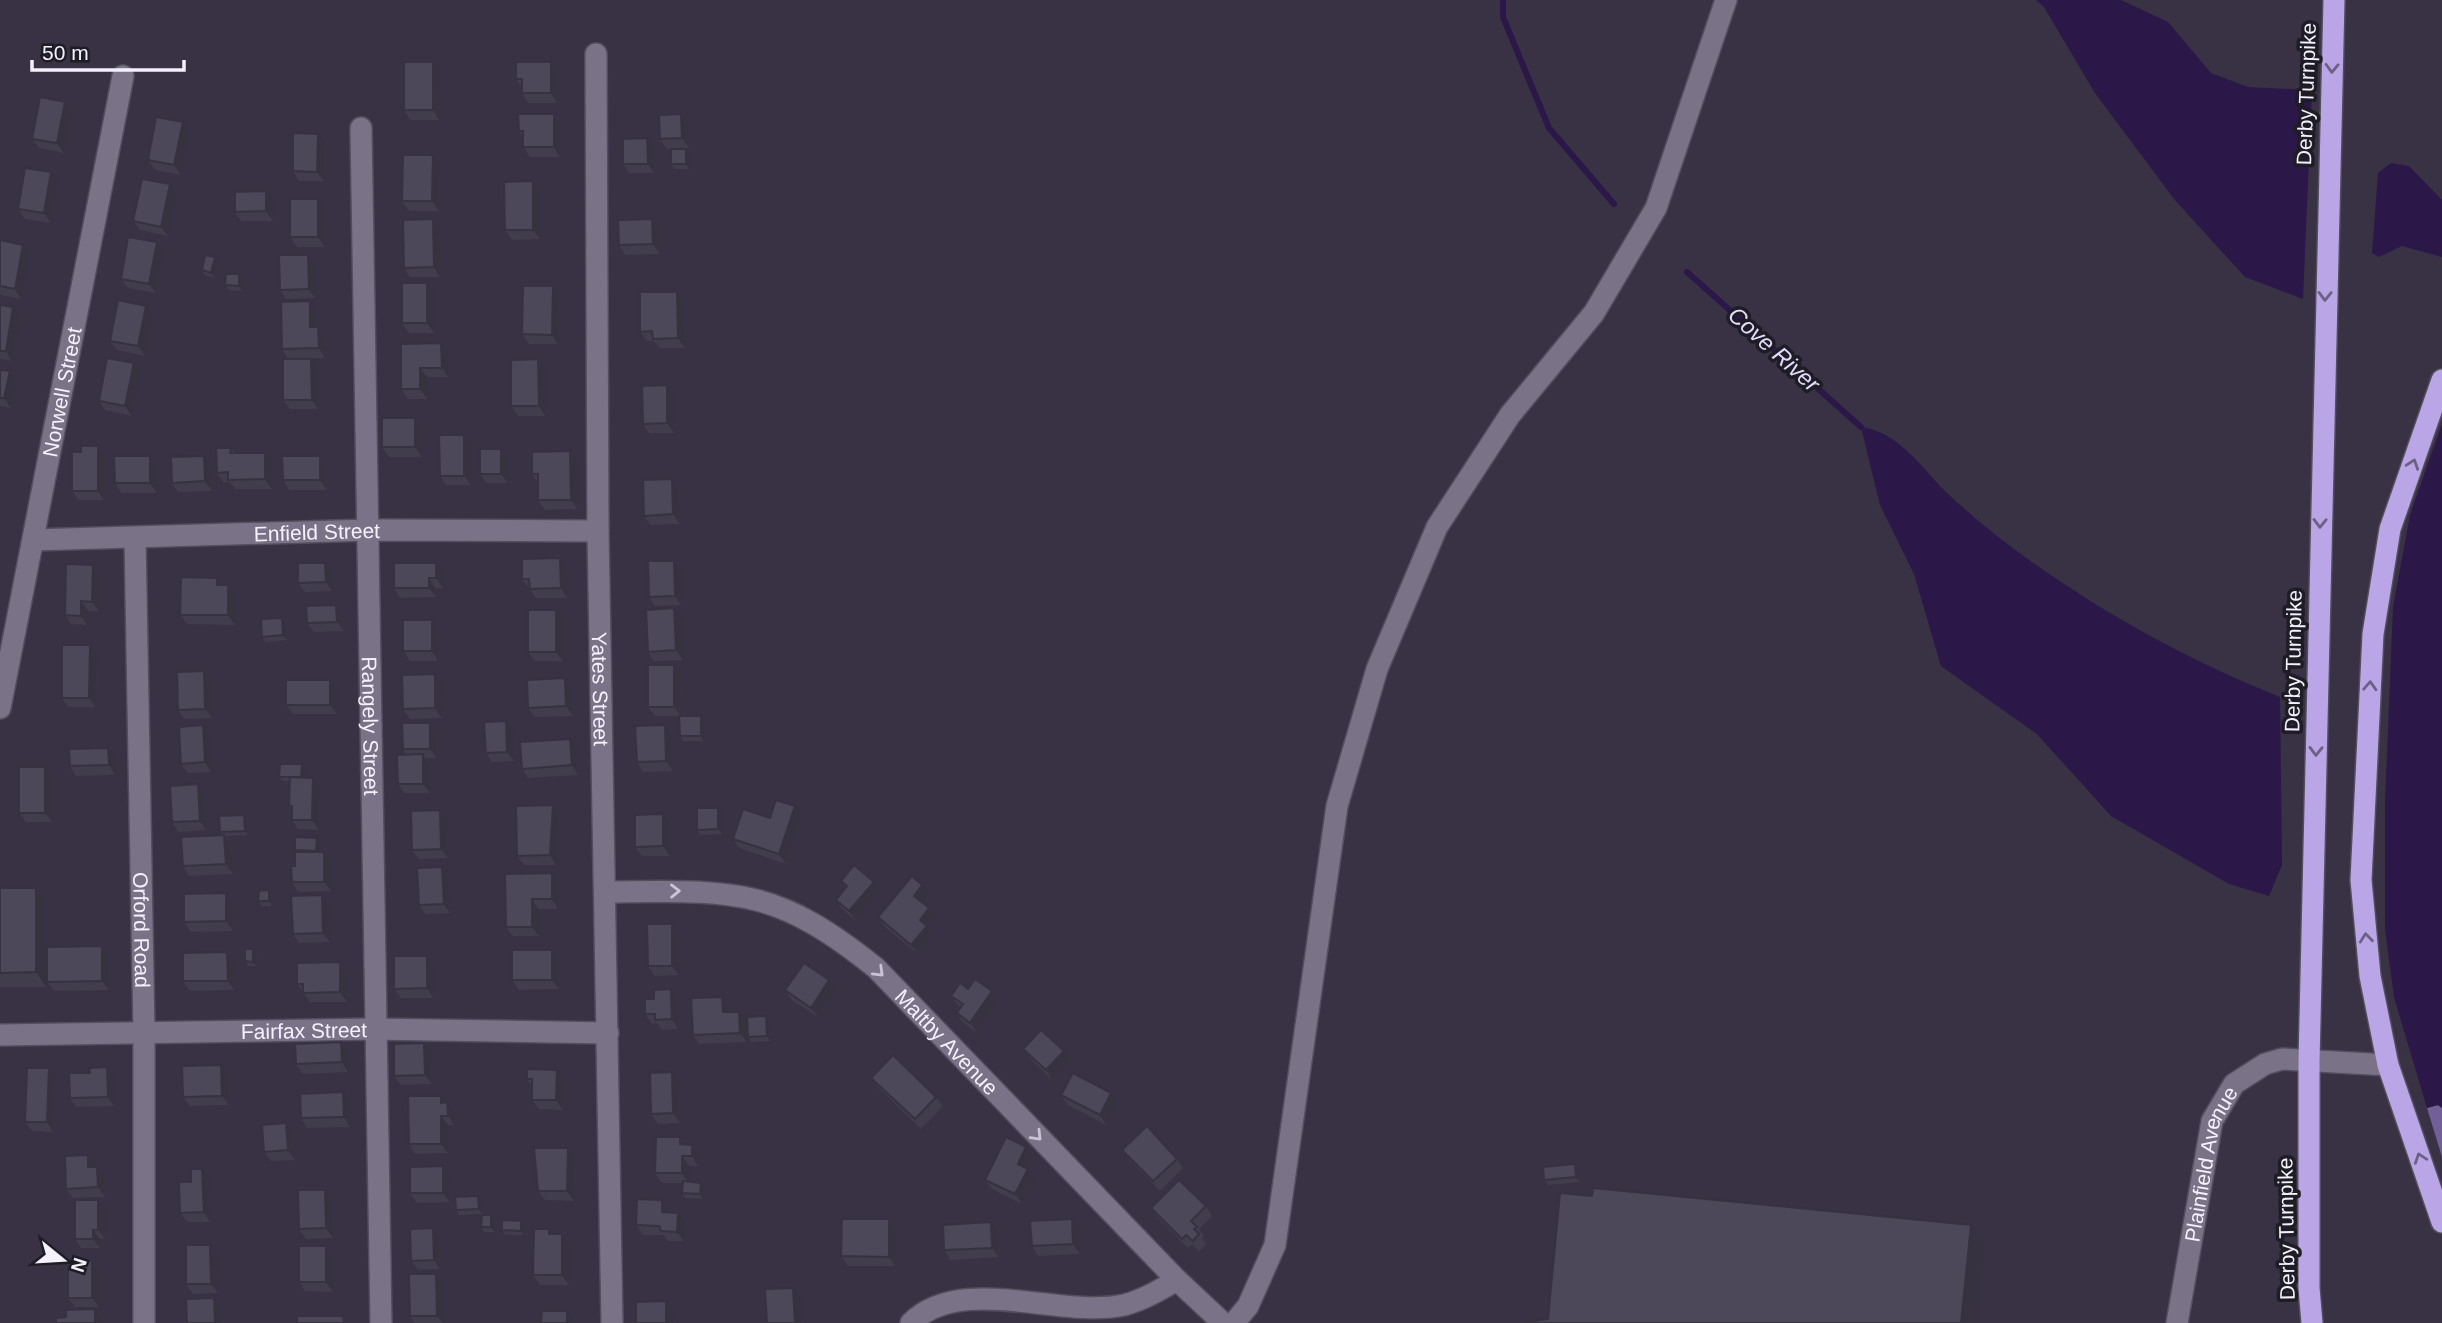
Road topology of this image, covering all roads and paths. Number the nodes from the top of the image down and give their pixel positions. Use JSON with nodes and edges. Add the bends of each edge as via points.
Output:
{"nodes":[{"id":1,"x":1726,"y":0,"type":"edge"},
{"id":2,"x":2334,"y":0,"type":"edge"},
{"id":3,"x":596,"y":54,"type":"dead end"},
{"id":4,"x":123,"y":76,"type":"dead end"},
{"id":5,"x":361,"y":128,"type":"dead end"},
{"id":6,"x":2442,"y":380,"type":"edge"},
{"id":7,"x":369,"y":530,"type":"junction"},
{"id":8,"x":598,"y":531,"type":"junction"},
{"id":9,"x":135,"y":538,"type":"junction"},
{"id":10,"x":33,"y":540,"type":"junction"},
{"id":11,"x":0,"y":708,"type":"edge"},
{"id":12,"x":606,"y":892,"type":"junction"},
{"id":13,"x":373,"y":1029,"type":"junction"},
{"id":14,"x":144,"y":1032,"type":"junction"},
{"id":15,"x":608,"y":1033,"type":"junction"},
{"id":16,"x":0,"y":1035,"type":"edge"},
{"id":17,"x":2309,"y":1062,"type":"junction"},
{"id":18,"x":2388,"y":1065,"type":"junction"},
{"id":19,"x":2442,"y":1223,"type":"edge"},
{"id":20,"x":1177,"y":1280,"type":"junction"},
{"id":21,"x":144,"y":1323,"type":"edge"},
{"id":22,"x":381,"y":1323,"type":"edge"},
{"id":23,"x":612,"y":1323,"type":"edge"},
{"id":24,"x":911,"y":1323,"type":"edge"},
{"id":25,"x":1223,"y":1323,"type":"edge"},
{"id":26,"x":1234,"y":1323,"type":"edge"},
{"id":27,"x":2177,"y":1323,"type":"edge"},
{"id":28,"x":2312,"y":1323,"type":"edge"}],
"edges":[{"from":1,"to":26,"type":"street","via":[[1656,208],[1594,313],[1510,415],[1437,527],[1377,669],[1337,806],[1275,1245],[1248,1306]]},
{"from":2,"to":17,"type":"highway","name":"Derby Turnpike","one_way":true},
{"from":3,"to":8,"type":"street","name":"Yates Street"},
{"from":4,"to":10,"type":"street","name":"Norwell Street"},
{"from":5,"to":7,"type":"street","name":"Rangely Street"},
{"from":18,"to":6,"type":"highway","one_way":true,"via":[[2370,976],[2361,880],[2373,634],[2390,529]]},
{"from":7,"to":8,"type":"street","name":"Enfield Street"},
{"from":7,"to":9,"type":"street","name":"Enfield Street"},
{"from":7,"to":13,"type":"street","name":"Rangely Street"},
{"from":8,"to":12,"type":"street","name":"Yates Street"},
{"from":9,"to":10,"type":"street","name":"Enfield Street"},
{"from":9,"to":14,"type":"street","name":"Orford Road"},
{"from":10,"to":11,"type":"street","name":"Norwell Street"},
{"from":12,"to":15,"type":"street","name":"Yates Street"},
{"from":12,"to":20,"type":"street","name":"Maltby Avenue","one_way":true,"via":[[747,895],[803,916],[843,942],[876,968]]},
{"from":13,"to":14,"type":"street","name":"Fairfax Street"},
{"from":13,"to":15,"type":"street","name":"Fairfax Street"},
{"from":13,"to":22,"type":"street","name":"Rangely Street"},
{"from":14,"to":16,"type":"street","name":"Fairfax Street"},
{"from":14,"to":21,"type":"street","name":"Orford Road"},
{"from":15,"to":23,"type":"street","name":"Yates Street"},
{"from":17,"to":18,"type":"street","name":"Plainfield Avenue"},
{"from":17,"to":27,"type":"street","name":"Plainfield Avenue","via":[[2282,1059],[2265,1064],[2234,1084],[2213,1121]]},
{"from":17,"to":28,"type":"highway","name":"Derby Turnpike"},
{"from":19,"to":18,"type":"highway","one_way":true},
{"from":20,"to":24,"type":"street","via":[[1122,1306],[956,1301],[924,1310]]},
{"from":20,"to":25,"type":"street","name":"Maltby Avenue"}]}
